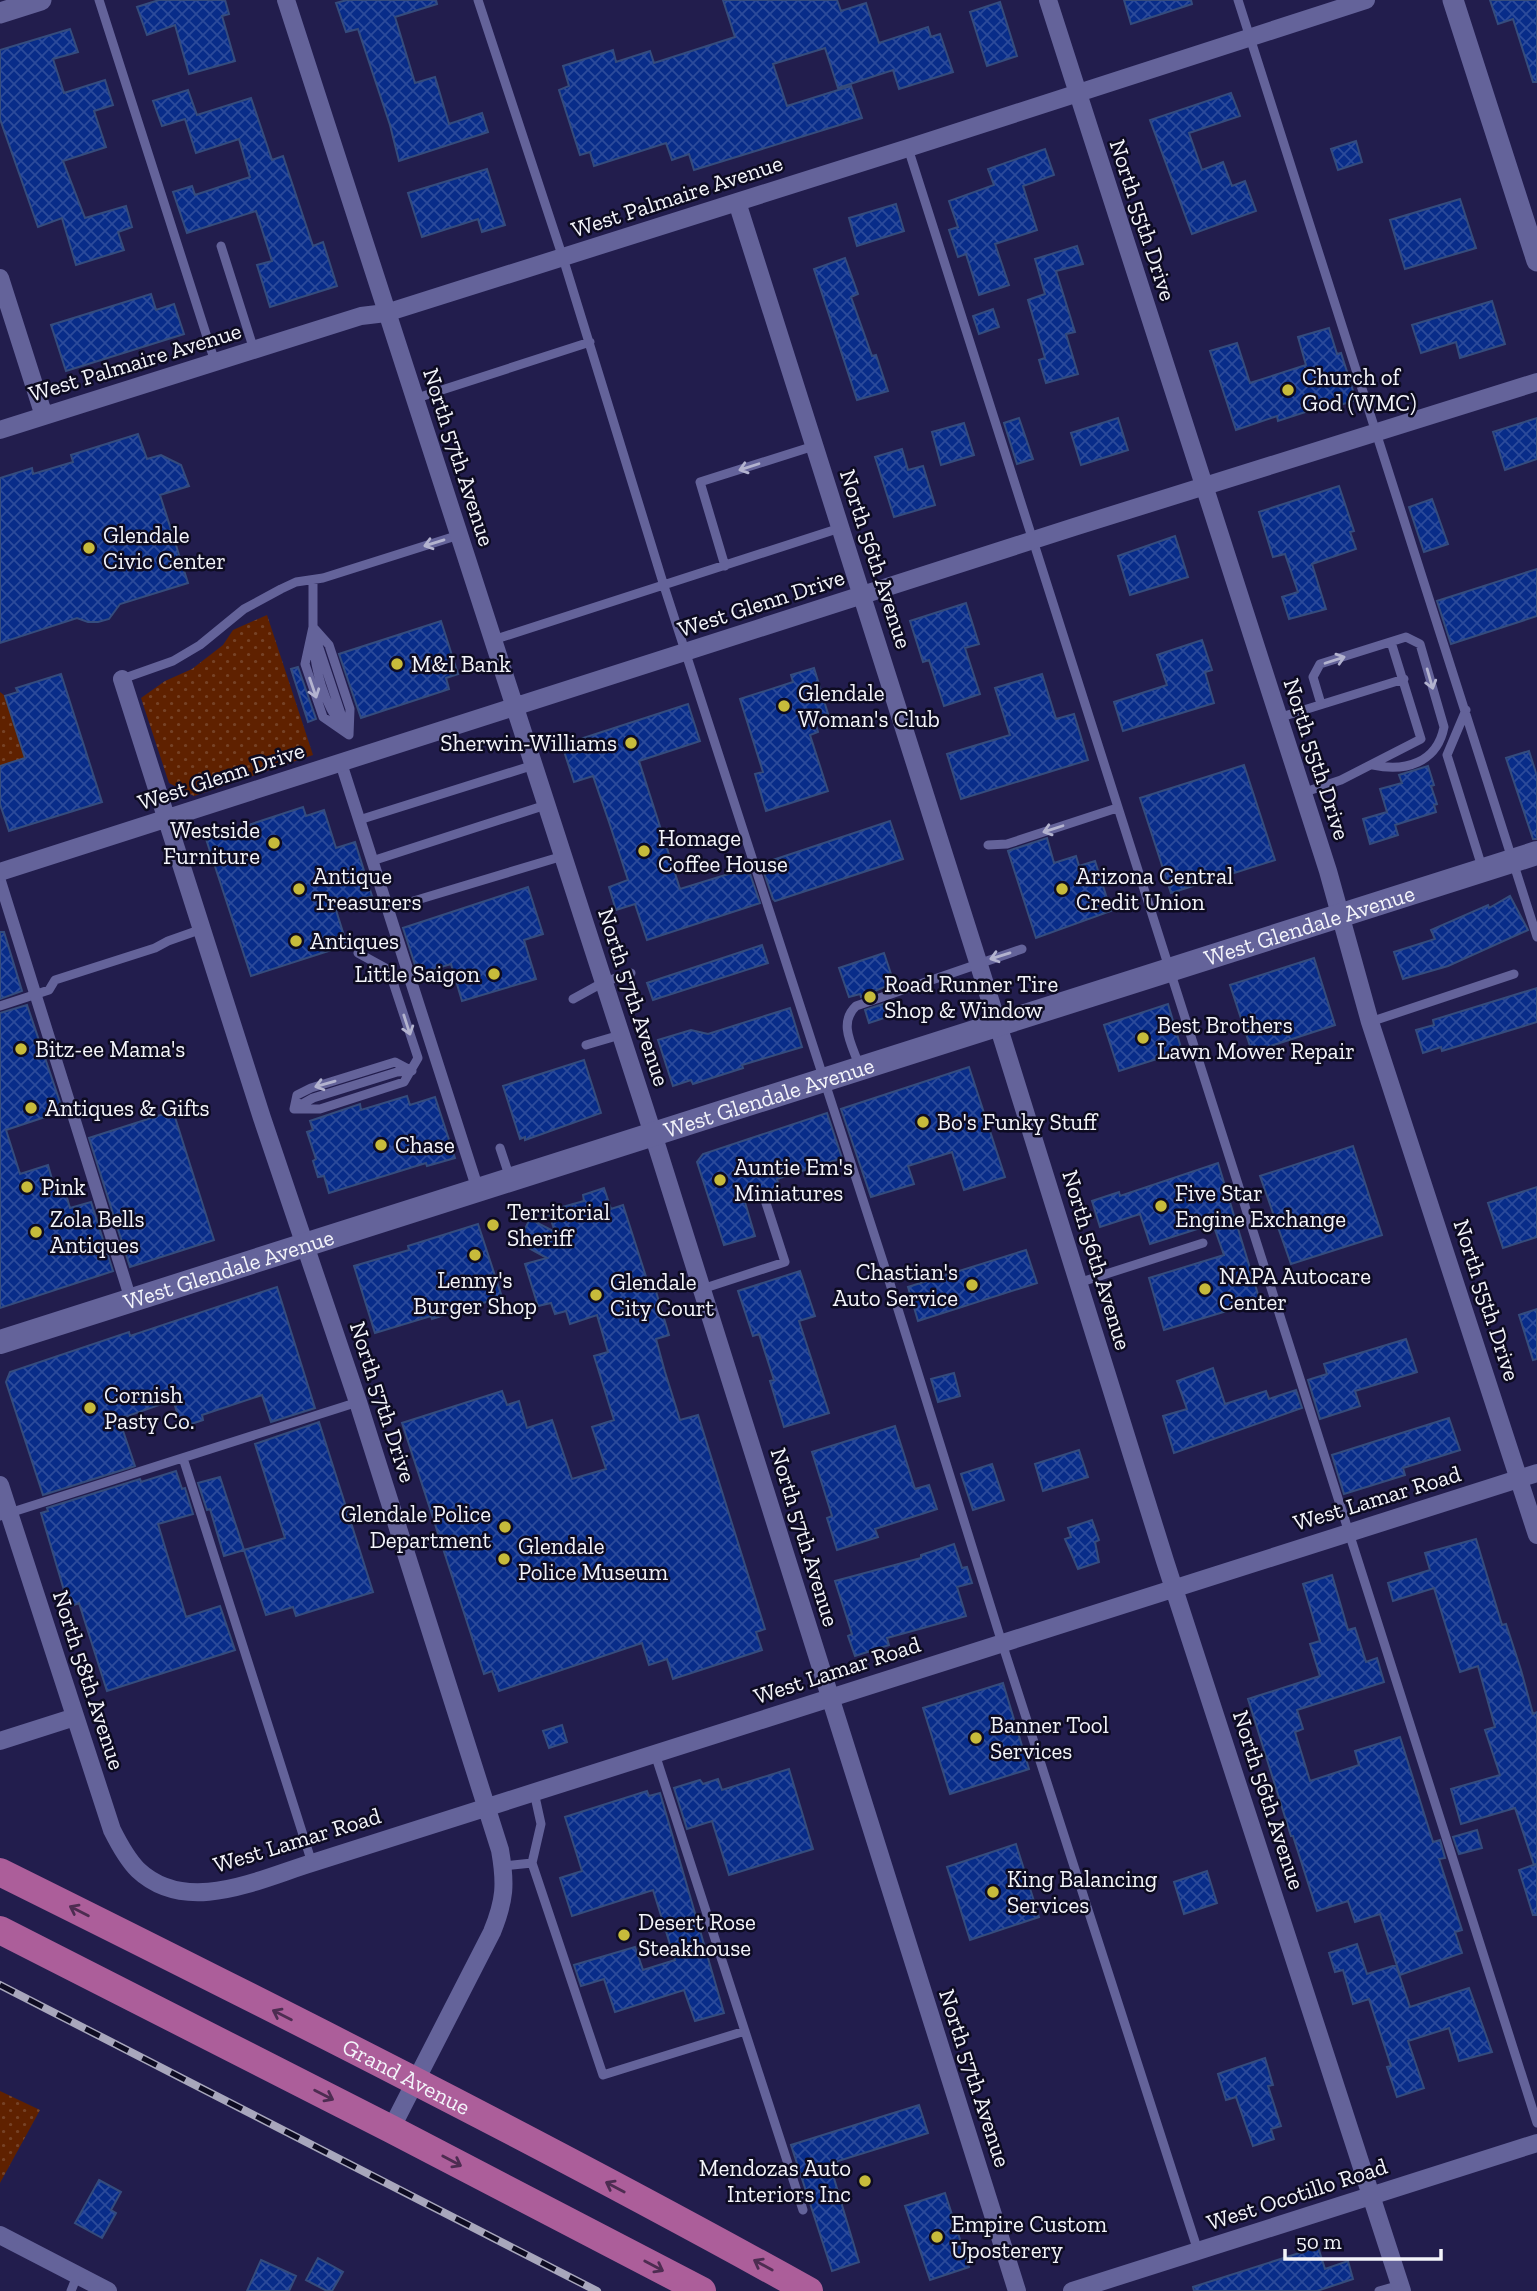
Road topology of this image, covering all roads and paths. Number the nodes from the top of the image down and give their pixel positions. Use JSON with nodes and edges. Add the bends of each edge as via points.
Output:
{"nodes":[{"id":1,"x":41,"y":0,"type":"edge"},
{"id":2,"x":99,"y":0,"type":"edge"},
{"id":3,"x":286,"y":0,"type":"edge"},
{"id":4,"x":478,"y":0,"type":"edge"},
{"id":5,"x":1048,"y":0,"type":"edge"},
{"id":6,"x":1238,"y":0,"type":"edge"},
{"id":7,"x":1366,"y":0,"type":"edge"},
{"id":8,"x":1452,"y":0,"type":"edge"},
{"id":9,"x":0,"y":13,"type":"edge"},
{"id":10,"x":1249,"y":37,"type":"junction"},
{"id":11,"x":1077,"y":92,"type":"junction"},
{"id":12,"x":908,"y":148,"type":"junction"},
{"id":13,"x":737,"y":202,"type":"junction"},
{"id":14,"x":221,"y":246,"type":"dead end"},
{"id":15,"x":563,"y":258,"type":"junction"},
{"id":16,"x":1537,"y":261,"type":"edge"},
{"id":17,"x":0,"y":278,"type":"edge"},
{"id":18,"x":386,"y":313,"type":"junction"},
{"id":19,"x":590,"y":342,"type":"junction"},
{"id":20,"x":254,"y":350,"type":"junction"},
{"id":21,"x":215,"y":362,"type":"junction"},
{"id":22,"x":1537,"y":382,"type":"edge"},
{"id":23,"x":414,"y":399,"type":"junction"},
{"id":24,"x":44,"y":416,"type":"junction"},
{"id":25,"x":0,"y":430,"type":"edge"},
{"id":26,"x":1377,"y":432,"type":"junction"},
{"id":27,"x":814,"y":446,"type":"junction"},
{"id":28,"x":1204,"y":486,"type":"junction"},
{"id":29,"x":840,"y":528,"type":"junction"},
{"id":30,"x":459,"y":536,"type":"junction"},
{"id":31,"x":1033,"y":541,"type":"junction"},
{"id":32,"x":725,"y":566,"type":"junction"},
{"id":33,"x":313,"y":580,"type":"junction"},
{"id":34,"x":664,"y":586,"type":"junction"},
{"id":35,"x":862,"y":596,"type":"junction"},
{"id":36,"x":313,"y":627,"type":"junction"},
{"id":37,"x":493,"y":640,"type":"junction"},
{"id":38,"x":1391,"y":642,"type":"junction"},
{"id":39,"x":686,"y":653,"type":"junction"},
{"id":40,"x":122,"y":679,"type":"joint"},
{"id":41,"x":1404,"y":679,"type":"junction"},
{"id":42,"x":1321,"y":704,"type":"junction"},
{"id":43,"x":515,"y":707,"type":"junction"},
{"id":44,"x":1466,"y":710,"type":"junction"},
{"id":45,"x":1278,"y":718,"type":"junction"},
{"id":46,"x":341,"y":763,"type":"junction"},
{"id":47,"x":534,"y":765,"type":"junction"},
{"id":48,"x":1373,"y":765,"type":"junction"},
{"id":49,"x":1302,"y":793,"type":"junction"},
{"id":50,"x":546,"y":805,"type":"junction"},
{"id":51,"x":1117,"y":808,"type":"junction"},
{"id":52,"x":167,"y":819,"type":"junction"},
{"id":53,"x":359,"y":820,"type":"junction"},
{"id":54,"x":988,"y":845,"type":"dead end"},
{"id":55,"x":1537,"y":853,"type":"edge"},
{"id":56,"x":563,"y":856,"type":"junction"},
{"id":57,"x":1512,"y":860,"type":"junction"},
{"id":58,"x":372,"y":861,"type":"junction"},
{"id":59,"x":1483,"y":870,"type":"junction"},
{"id":60,"x":0,"y":872,"type":"edge"},
{"id":61,"x":0,"y":881,"type":"edge"},
{"id":62,"x":387,"y":909,"type":"junction"},
{"id":63,"x":1341,"y":915,"type":"junction"},
{"id":64,"x":202,"y":929,"type":"junction"},
{"id":65,"x":1537,"y":937,"type":"edge"},
{"id":66,"x":1021,"y":949,"type":"dead end"},
{"id":67,"x":358,"y":953,"type":"dead end"},
{"id":68,"x":978,"y":962,"type":"junction"},
{"id":69,"x":1169,"y":970,"type":"junction"},
{"id":70,"x":631,"y":973,"type":"dead end"},
{"id":71,"x":1514,"y":974,"type":"dead end"},
{"id":72,"x":604,"y":982,"type":"junction"},
{"id":73,"x":35,"y":994,"type":"junction"},
{"id":74,"x":573,"y":999,"type":"dead end"},
{"id":75,"x":0,"y":1006,"type":"edge"},
{"id":76,"x":1370,"y":1022,"type":"junction"},
{"id":77,"x":998,"y":1025,"type":"junction"},
{"id":78,"x":620,"y":1035,"type":"junction"},
{"id":79,"x":586,"y":1045,"type":"dead end"},
{"id":80,"x":860,"y":1068,"type":"junction"},
{"id":81,"x":412,"y":1070,"type":"junction"},
{"id":82,"x":824,"y":1079,"type":"junction"},
{"id":83,"x":653,"y":1134,"type":"junction"},
{"id":84,"x":500,"y":1148,"type":"dead end"},
{"id":85,"x":511,"y":1180,"type":"junction"},
{"id":86,"x":478,"y":1190,"type":"junction"},
{"id":87,"x":765,"y":1200,"type":"dead end"},
{"id":88,"x":1203,"y":1243,"type":"dead end"},
{"id":89,"x":305,"y":1245,"type":"junction"},
{"id":90,"x":1078,"y":1283,"type":"junction"},
{"id":91,"x":702,"y":1289,"type":"junction"},
{"id":92,"x":131,"y":1300,"type":"junction"},
{"id":93,"x":0,"y":1342,"type":"edge"},
{"id":94,"x":358,"y":1402,"type":"junction"},
{"id":95,"x":183,"y":1458,"type":"junction"},
{"id":96,"x":1537,"y":1473,"type":"edge"},
{"id":97,"x":1520,"y":1479,"type":"junction"},
{"id":98,"x":0,"y":1485,"type":"edge"},
{"id":99,"x":5,"y":1515,"type":"edge"},
{"id":100,"x":1348,"y":1532,"type":"junction"},
{"id":101,"x":1537,"y":1535,"type":"edge"},
{"id":102,"x":1174,"y":1588,"type":"junction"},
{"id":103,"x":1002,"y":1643,"type":"junction"},
{"id":104,"x":831,"y":1699,"type":"junction"},
{"id":105,"x":75,"y":1717,"type":"junction"},
{"id":106,"x":0,"y":1741,"type":"edge"},
{"id":107,"x":655,"y":1754,"type":"junction"},
{"id":108,"x":534,"y":1792,"type":"junction"},
{"id":109,"x":486,"y":1807,"type":"junction"},
{"id":110,"x":312,"y":1863,"type":"junction"},
{"id":111,"x":533,"y":1863,"type":"junction"},
{"id":112,"x":503,"y":1866,"type":"junction"},
{"id":113,"x":0,"y":1872,"type":"edge"},
{"id":114,"x":150,"y":1880,"type":"joint"},
{"id":115,"x":0,"y":1930,"type":"edge"},
{"id":116,"x":745,"y":2031,"type":"junction"},
{"id":117,"x":416,"y":2083,"type":"junction"},
{"id":118,"x":1537,"y":2123,"type":"edge"},
{"id":119,"x":391,"y":2129,"type":"junction"},
{"id":120,"x":1537,"y":2143,"type":"edge"},
{"id":121,"x":1372,"y":2196,"type":"junction"},
{"id":122,"x":803,"y":2210,"type":"dead end"},
{"id":123,"x":0,"y":2235,"type":"edge"},
{"id":124,"x":1198,"y":2251,"type":"junction"},
{"id":125,"x":74,"y":2283,"type":"edge"},
{"id":126,"x":1401,"y":2288,"type":"edge"},
{"id":127,"x":108,"y":2291,"type":"edge"},
{"id":128,"x":702,"y":2291,"type":"edge"},
{"id":129,"x":810,"y":2291,"type":"edge"},
{"id":130,"x":1017,"y":2291,"type":"edge"},
{"id":131,"x":1072,"y":2291,"type":"edge"},
{"id":132,"x":1379,"y":2291,"type":"edge"}],
"edges":[{"from":1,"to":9,"type":"street"},
{"from":2,"to":21,"type":"lane"},
{"from":3,"to":18,"type":"street","name":"North 57th Avenue"},
{"from":4,"to":15,"type":"lane"},
{"from":5,"to":11,"type":"street","name":"North 55th Drive"},
{"from":6,"to":10,"type":"lane"},
{"from":7,"to":10,"type":"street","name":"West Palmaire Avenue"},
{"from":8,"to":16,"type":"street"},
{"from":10,"to":11,"type":"street","name":"West Palmaire Avenue"},
{"from":10,"to":26,"type":"lane"},
{"from":11,"to":12,"type":"street","name":"West Palmaire Avenue"},
{"from":11,"to":28,"type":"street","name":"North 55th Drive"},
{"from":12,"to":13,"type":"street","name":"West Palmaire Avenue"},
{"from":12,"to":31,"type":"lane"},
{"from":13,"to":15,"type":"street","name":"West Palmaire Avenue"},
{"from":13,"to":27,"type":"street","name":"North 56th Avenue"},
{"from":14,"to":20,"type":"lane"},
{"from":15,"to":18,"type":"street","name":"West Palmaire Avenue"},
{"from":15,"to":19,"type":"lane"},
{"from":17,"to":24,"type":"street"},
{"from":18,"to":20,"type":"street","name":"West Palmaire Avenue","via":[[361,316]]},
{"from":18,"to":23,"type":"street","name":"North 57th Avenue"},
{"from":19,"to":23,"type":"lane"},
{"from":19,"to":34,"type":"lane"},
{"from":20,"to":21,"type":"street","name":"West Palmaire Avenue"},
{"from":21,"to":24,"type":"street","name":"West Palmaire Avenue"},
{"from":22,"to":26,"type":"street","name":"West Glenn Drive"},
{"from":23,"to":30,"type":"street","name":"North 57th Avenue"},
{"from":24,"to":25,"type":"street","name":"West Palmaire Avenue"},
{"from":26,"to":28,"type":"street","name":"West Glenn Drive"},
{"from":26,"to":44,"type":"lane"},
{"from":27,"to":29,"type":"street","name":"North 56th Avenue"},
{"from":27,"to":32,"type":"lane","one_way":true,"via":[[700,482]]},
{"from":28,"to":31,"type":"street","name":"West Glenn Drive"},
{"from":28,"to":45,"type":"street","name":"North 55th Drive"},
{"from":29,"to":32,"type":"lane"},
{"from":29,"to":35,"type":"street","name":"North 56th Avenue"},
{"from":30,"to":33,"type":"lane","one_way":true},
{"from":30,"to":37,"type":"street","name":"North 57th Avenue"},
{"from":31,"to":35,"type":"street","name":"West Glenn Drive"},
{"from":31,"to":51,"type":"lane"},
{"from":32,"to":34,"type":"lane"},
{"from":33,"to":36,"type":"lane"},
{"from":33,"to":40,"type":"lane","via":[[296,582],[244,609],[173,661]]},
{"from":34,"to":37,"type":"lane"},
{"from":34,"to":39,"type":"lane"},
{"from":35,"to":39,"type":"street","name":"West Glenn Drive"},
{"from":35,"to":68,"type":"street","name":"North 56th Avenue"},
{"from":36,"to":36,"type":"lane","one_way":true,"via":[[314,661],[332,714],[349,735],[350,709],[329,645]]},
{"from":37,"to":43,"type":"street","name":"North 57th Avenue"},
{"from":38,"to":41,"type":"lane"},
{"from":42,"to":38,"type":"lane","one_way":true,"via":[[1313,677],[1320,664]]},
{"from":38,"to":48,"type":"lane","one_way":true,"via":[[1406,637],[1420,644],[1444,727],[1432,754],[1420,761],[1392,769]]},
{"from":39,"to":43,"type":"street","name":"West Glenn Drive"},
{"from":39,"to":82,"type":"lane"},
{"from":40,"to":52,"type":"street","name":"North 57th Drive"},
{"from":41,"to":42,"type":"lane"},
{"from":41,"to":48,"type":"lane","via":[[1421,739]]},
{"from":42,"to":45,"type":"lane"},
{"from":43,"to":46,"type":"street","name":"West Glenn Drive"},
{"from":43,"to":47,"type":"street","name":"North 57th Avenue"},
{"from":44,"to":57,"type":"lane"},
{"from":44,"to":59,"type":"lane","via":[[1447,755]]},
{"from":45,"to":49,"type":"street","name":"North 55th Drive"},
{"from":46,"to":52,"type":"street","name":"West Glenn Drive"},
{"from":46,"to":53,"type":"street"},
{"from":47,"to":50,"type":"street","name":"North 57th Avenue"},
{"from":47,"to":53,"type":"lane"},
{"from":48,"to":49,"type":"lane"},
{"from":49,"to":63,"type":"street","name":"North 55th Drive"},
{"from":50,"to":56,"type":"street","name":"North 57th Avenue"},
{"from":50,"to":58,"type":"lane"},
{"from":51,"to":54,"type":"lane","one_way":true,"via":[[1007,844]]},
{"from":51,"to":69,"type":"lane"},
{"from":52,"to":60,"type":"street","name":"West Glenn Drive"},
{"from":52,"to":64,"type":"street","name":"North 57th Drive"},
{"from":53,"to":58,"type":"street"},
{"from":55,"to":57,"type":"main road","name":"West Glendale Avenue"},
{"from":56,"to":62,"type":"lane"},
{"from":56,"to":72,"type":"street","name":"North 57th Avenue"},
{"from":57,"to":59,"type":"main road","name":"West Glendale Avenue"},
{"from":57,"to":65,"type":"lane"},
{"from":58,"to":62,"type":"street"},
{"from":59,"to":63,"type":"main road","name":"West Glendale Avenue"},
{"from":61,"to":73,"type":"street"},
{"from":62,"to":86,"type":"street"},
{"from":63,"to":69,"type":"main road","name":"West Glendale Avenue"},
{"from":63,"to":76,"type":"street","name":"North 55th Drive"},
{"from":64,"to":73,"type":"lane","via":[[55,980],[48,990]]},
{"from":64,"to":89,"type":"street","name":"North 57th Drive"},
{"from":66,"to":68,"type":"lane","one_way":true},
{"from":67,"to":81,"type":"lane","one_way":true,"via":[[389,970],[418,1058]]},
{"from":68,"to":77,"type":"street","name":"North 56th Avenue"},
{"from":68,"to":80,"type":"lane","via":[[856,1006],[846,1021]]},
{"from":69,"to":77,"type":"main road","name":"West Glendale Avenue"},
{"from":69,"to":100,"type":"lane"},
{"from":70,"to":72,"type":"lane"},
{"from":71,"to":76,"type":"lane"},
{"from":72,"to":74,"type":"lane"},
{"from":72,"to":78,"type":"street","name":"North 57th Avenue"},
{"from":73,"to":75,"type":"lane"},
{"from":73,"to":92,"type":"street"},
{"from":76,"to":97,"type":"street","name":"North 55th Drive"},
{"from":77,"to":80,"type":"main road","name":"West Glendale Avenue"},
{"from":77,"to":90,"type":"street","name":"North 56th Avenue"},
{"from":78,"to":79,"type":"lane"},
{"from":78,"to":83,"type":"street","name":"North 57th Avenue"},
{"from":80,"to":82,"type":"main road","name":"West Glendale Avenue"},
{"from":81,"to":81,"type":"lane","one_way":true,"via":[[395,1062],[311,1088],[297,1095],[294,1109],[320,1109],[381,1090],[404,1082]]},
{"from":82,"to":83,"type":"main road","name":"West Glendale Avenue"},
{"from":82,"to":103,"type":"lane"},
{"from":83,"to":85,"type":"main road","name":"West Glendale Avenue"},
{"from":83,"to":91,"type":"street","name":"North 57th Avenue"},
{"from":84,"to":85,"type":"lane"},
{"from":85,"to":86,"type":"main road","name":"West Glendale Avenue"},
{"from":86,"to":89,"type":"main road","name":"West Glendale Avenue"},
{"from":87,"to":91,"type":"lane","via":[[785,1262]]},
{"from":88,"to":90,"type":"lane"},
{"from":89,"to":92,"type":"main road","name":"West Glendale Avenue"},
{"from":89,"to":94,"type":"street","name":"North 57th Drive"},
{"from":90,"to":102,"type":"street","name":"North 56th Avenue"},
{"from":91,"to":104,"type":"street","name":"North 57th Avenue"},
{"from":92,"to":93,"type":"main road","name":"West Glendale Avenue"},
{"from":94,"to":95,"type":"lane"},
{"from":94,"to":109,"type":"street","name":"North 57th Drive"},
{"from":95,"to":99,"type":"lane"},
{"from":95,"to":110,"type":"lane"},
{"from":96,"to":97,"type":"street","name":"West Lamar Road"},
{"from":97,"to":100,"type":"street","name":"West Lamar Road"},
{"from":97,"to":101,"type":"street","name":"North 55th Drive"},
{"from":98,"to":99,"type":"street","name":"North 58th Avenue"},
{"from":99,"to":105,"type":"street","name":"North 58th Avenue"},
{"from":100,"to":102,"type":"street","name":"West Lamar Road"},
{"from":100,"to":118,"type":"lane"},
{"from":102,"to":103,"type":"street","name":"West Lamar Road"},
{"from":102,"to":121,"type":"street","name":"North 56th Avenue"},
{"from":103,"to":104,"type":"street","name":"West Lamar Road"},
{"from":103,"to":124,"type":"lane"},
{"from":104,"to":107,"type":"street","name":"West Lamar Road"},
{"from":104,"to":130,"type":"street","name":"North 57th Avenue"},
{"from":105,"to":106,"type":"street"},
{"from":105,"to":114,"type":"street","name":"North 58th Avenue","via":[[112,1830],[128,1858]]},
{"from":107,"to":108,"type":"street","name":"West Lamar Road"},
{"from":107,"to":116,"type":"lane"},
{"from":108,"to":109,"type":"street","name":"West Lamar Road"},
{"from":108,"to":111,"type":"lane","via":[[541,1824]]},
{"from":109,"to":110,"type":"street","name":"West Lamar Road"},
{"from":109,"to":112,"type":"street","name":"North 57th Drive"},
{"from":110,"to":114,"type":"street","name":"West Lamar Road","via":[[221,1891],[182,1891]]},
{"from":111,"to":112,"type":"lane"},
{"from":111,"to":116,"type":"lane","via":[[603,2075]]},
{"from":112,"to":117,"type":"street","name":"North 57th Drive","via":[[502,1906],[492,1932]]},
{"from":117,"to":113,"type":"highway","name":"Grand Avenue","one_way":true},
{"from":115,"to":119,"type":"highway","one_way":true},
{"from":116,"to":122,"type":"lane"},
{"from":117,"to":119,"type":"street","name":"North 57th Drive"},
{"from":129,"to":117,"type":"highway","name":"Grand Avenue","one_way":true},
{"from":119,"to":128,"type":"highway","one_way":true},
{"from":120,"to":121,"type":"street","name":"West Ocotillo Road"},
{"from":121,"to":124,"type":"street","name":"West Ocotillo Road"},
{"from":121,"to":126,"type":"street","name":"North 56th Avenue"},
{"from":123,"to":125,"type":"street"},
{"from":124,"to":131,"type":"street","name":"West Ocotillo Road"},
{"from":125,"to":127,"type":"street"},
{"from":126,"to":132,"type":"lane"}]}
